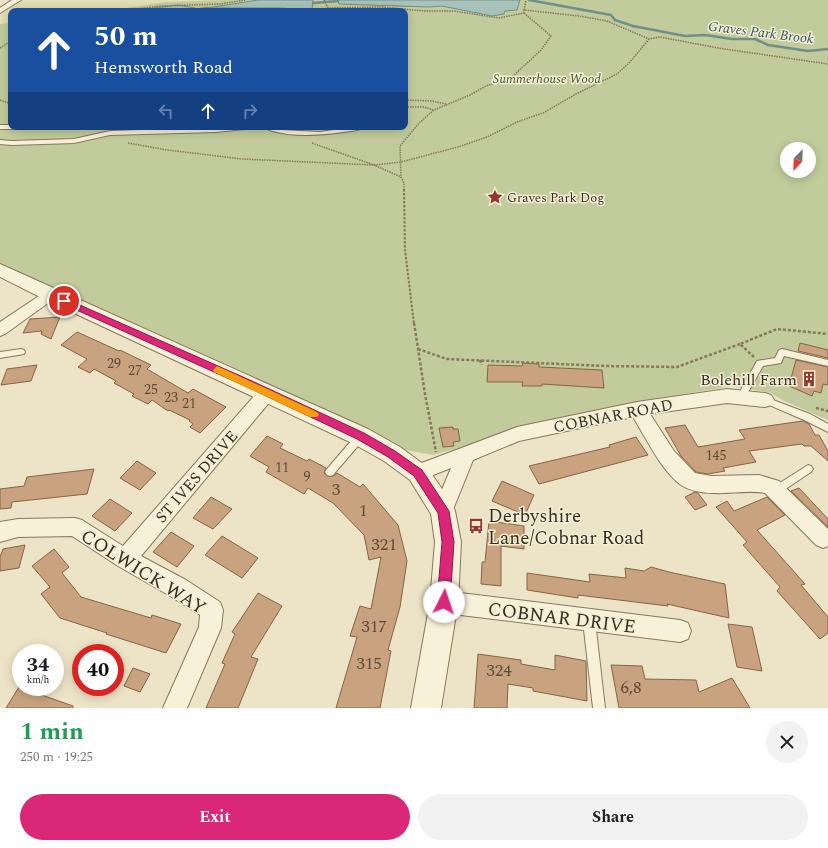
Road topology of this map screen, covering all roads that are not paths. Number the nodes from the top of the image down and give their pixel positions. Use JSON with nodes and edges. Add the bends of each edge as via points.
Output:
{"nodes":[{"id":1,"x":17,"y":0,"type":"edge"},
{"id":2,"x":0,"y":11,"type":"edge"},
{"id":3,"x":215,"y":130,"type":"edge"},
{"id":4,"x":271,"y":130,"type":"edge"},
{"id":5,"x":345,"y":130,"type":"edge"},
{"id":6,"x":0,"y":142,"type":"edge"},
{"id":7,"x":0,"y":270,"type":"edge"},
{"id":8,"x":50,"y":295,"type":"junction"},
{"id":9,"x":0,"y":330,"type":"edge"},
{"id":10,"x":21,"y":352,"type":"dead end"},
{"id":11,"x":0,"y":355,"type":"edge"},
{"id":12,"x":828,"y":363,"type":"edge"},
{"id":13,"x":267,"y":393,"type":"junction"},
{"id":14,"x":741,"y":397,"type":"junction"},
{"id":15,"x":765,"y":400,"type":"joint"},
{"id":16,"x":637,"y":409,"type":"junction"},
{"id":17,"x":828,"y":428,"type":"edge"},
{"id":18,"x":360,"y":436,"type":"junction"},
{"id":19,"x":466,"y":455,"type":"junction"},
{"id":20,"x":428,"y":468,"type":"junction"},
{"id":21,"x":808,"y":469,"type":"dead end"},
{"id":22,"x":330,"y":472,"type":"dead end"},
{"id":23,"x":775,"y":490,"type":"junction"},
{"id":24,"x":443,"y":511,"type":"junction"},
{"id":25,"x":0,"y":532,"type":"edge"},
{"id":26,"x":824,"y":538,"type":"dead end"},
{"id":27,"x":125,"y":559,"type":"junction"},
{"id":28,"x":444,"y":602,"type":"junction"},
{"id":29,"x":589,"y":620,"type":"junction"},
{"id":30,"x":680,"y":631,"type":"dead end"},
{"id":31,"x":175,"y":708,"type":"edge"},
{"id":32,"x":426,"y":708,"type":"edge"},
{"id":33,"x":599,"y":708,"type":"edge"}],
"edges":[{"from":1,"to":2,"type":"street"},
{"from":3,"to":6,"type":"lane","via":[[110,133],[74,141]]},
{"from":4,"to":5,"type":"lane","via":[[320,134]]},
{"from":7,"to":8,"type":"street"},
{"from":8,"to":9,"type":"street"},
{"from":8,"to":13,"type":"street"},
{"from":10,"to":11,"type":"lane"},
{"from":12,"to":14,"type":"lane","via":[[782,352],[778,361],[760,363]]},
{"from":13,"to":18,"type":"street"},
{"from":13,"to":27,"type":"street","name":"ST IVES DRIVE"},
{"from":14,"to":15,"type":"street","name":"COBNAR ROAD"},
{"from":14,"to":16,"type":"street","name":"COBNAR ROAD","via":[[727,396]]},
{"from":15,"to":17,"type":"lane"},
{"from":16,"to":19,"type":"street","name":"COBNAR ROAD","via":[[515,432]]},
{"from":16,"to":23,"type":"street","via":[[676,467],[688,479],[705,485],[761,483]]},
{"from":18,"to":20,"type":"street","via":[[392,454]]},
{"from":18,"to":22,"type":"lane"},
{"from":19,"to":20,"type":"street","name":"COBNAR ROAD"},
{"from":19,"to":24,"type":"street"},
{"from":20,"to":24,"type":"street"},
{"from":21,"to":23,"type":"lane"},
{"from":23,"to":26,"type":"street"},
{"from":24,"to":28,"type":"street","via":[[448,542]]},
{"from":25,"to":27,"type":"street","name":"COLWICK WAY","via":[[18,528],[75,527]]},
{"from":27,"to":31,"type":"street","name":"COLWICK WAY","via":[[212,610],[210,628]]},
{"from":28,"to":29,"type":"street","name":"COBNAR DRIVE"},
{"from":28,"to":32,"type":"street"},
{"from":29,"to":30,"type":"street","name":"COBNAR DRIVE"},
{"from":29,"to":33,"type":"lane"}]}
